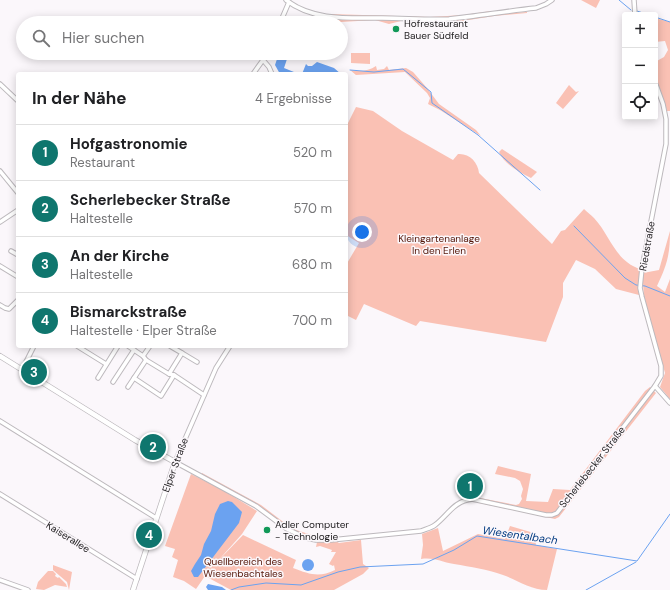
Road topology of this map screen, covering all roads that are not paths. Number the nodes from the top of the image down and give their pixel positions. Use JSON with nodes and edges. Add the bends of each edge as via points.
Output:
{"nodes":[{"id":1,"x":552,"y":0,"type":"edge"},
{"id":2,"x":634,"y":0,"type":"edge"},
{"id":3,"x":287,"y":1,"type":"edge"},
{"id":4,"x":635,"y":12,"type":"edge"},
{"id":5,"x":282,"y":16,"type":"edge"},
{"id":6,"x":324,"y":16,"type":"edge"},
{"id":7,"x":348,"y":17,"type":"edge"},
{"id":8,"x":263,"y":60,"type":"joint"},
{"id":9,"x":254,"y":72,"type":"edge"},
{"id":10,"x":271,"y":72,"type":"edge"},
{"id":11,"x":0,"y":84,"type":"edge"},
{"id":12,"x":656,"y":84,"type":"edge"},
{"id":13,"x":16,"y":99,"type":"edge"},
{"id":14,"x":0,"y":171,"type":"edge"},
{"id":15,"x":16,"y":191,"type":"edge"},
{"id":16,"x":16,"y":211,"type":"edge"},
{"id":17,"x":0,"y":222,"type":"edge"},
{"id":18,"x":11,"y":251,"type":"dead end"},
{"id":19,"x":16,"y":254,"type":"edge"},
{"id":20,"x":0,"y":266,"type":"edge"},
{"id":21,"x":16,"y":275,"type":"edge"},
{"id":22,"x":16,"y":302,"type":"edge"},
{"id":23,"x":0,"y":305,"type":"edge"},
{"id":24,"x":33,"y":348,"type":"edge"},
{"id":25,"x":80,"y":348,"type":"edge"},
{"id":26,"x":117,"y":348,"type":"edge"},
{"id":27,"x":131,"y":348,"type":"edge"},
{"id":28,"x":149,"y":348,"type":"edge"},
{"id":29,"x":173,"y":348,"type":"edge"},
{"id":30,"x":229,"y":348,"type":"edge"},
{"id":31,"x":134,"y":350,"type":"junction"},
{"id":32,"x":182,"y":353,"type":"junction"},
{"id":33,"x":0,"y":356,"type":"edge"},
{"id":34,"x":145,"y":358,"type":"junction"},
{"id":35,"x":197,"y":362,"type":"dead end"},
{"id":36,"x":106,"y":364,"type":"junction"},
{"id":37,"x":22,"y":370,"type":"junction"},
{"id":38,"x":169,"y":374,"type":"junction"},
{"id":39,"x":174,"y":375,"type":"junction"},
{"id":40,"x":98,"y":378,"type":"dead end"},
{"id":41,"x":134,"y":378,"type":"junction"},
{"id":42,"x":113,"y":382,"type":"dead end"},
{"id":43,"x":655,"y":386,"type":"junction"},
{"id":44,"x":128,"y":387,"type":"dead end"},
{"id":45,"x":204,"y":395,"type":"junction"},
{"id":46,"x":670,"y":403,"type":"edge"},
{"id":47,"x":0,"y":421,"type":"edge"},
{"id":48,"x":175,"y":462,"type":"junction"},
{"id":49,"x":0,"y":494,"type":"edge"},
{"id":50,"x":156,"y":518,"type":"junction"},
{"id":51,"x":137,"y":579,"type":"junction"},
{"id":52,"x":0,"y":580,"type":"edge"},
{"id":53,"x":28,"y":590,"type":"edge"},
{"id":54,"x":133,"y":590,"type":"edge"}],
"edges":[{"from":1,"to":7,"type":"street","via":[[536,8],[442,19]]},
{"from":2,"to":4,"type":"street"},
{"from":3,"to":5,"type":"street"},
{"from":3,"to":6,"type":"street","via":[[303,10]]},
{"from":8,"to":9,"type":"street"},
{"from":8,"to":10,"type":"street"},
{"from":11,"to":13,"type":"street"},
{"from":12,"to":43,"type":"street","name":"Riedstraße","via":[[666,119],[666,144],[640,285],[662,371]]},
{"from":14,"to":15,"type":"street"},
{"from":16,"to":17,"type":"street"},
{"from":18,"to":19,"type":"street"},
{"from":20,"to":21,"type":"street"},
{"from":22,"to":23,"type":"street","via":[[8,309]]},
{"from":24,"to":37,"type":"street"},
{"from":25,"to":36,"type":"street"},
{"from":26,"to":36,"type":"street"},
{"from":27,"to":31,"type":"street"},
{"from":28,"to":34,"type":"street"},
{"from":29,"to":32,"type":"street"},
{"from":30,"to":45,"type":"street","name":"Elper Straße"},
{"from":31,"to":34,"type":"street"},
{"from":31,"to":42,"type":"street"},
{"from":32,"to":35,"type":"street"},
{"from":32,"to":38,"type":"street"},
{"from":33,"to":37,"type":"street","name":"Scherlebecker Straße"},
{"from":34,"to":38,"type":"street"},
{"from":34,"to":41,"type":"street"},
{"from":36,"to":40,"type":"street"},
{"from":37,"to":48,"type":"street","name":"Scherlebecker Straße"},
{"from":38,"to":39,"type":"street"},
{"from":39,"to":41,"type":"street","via":[[161,396]]},
{"from":39,"to":45,"type":"street"},
{"from":41,"to":44,"type":"street"},
{"from":43,"to":46,"type":"street"},
{"from":43,"to":48,"type":"street","name":"Scherlebecker Straße","via":[[565,504],[552,515],[468,500],[454,506],[434,525],[421,531],[316,540],[293,532],[256,506]]},
{"from":45,"to":48,"type":"street","name":"Elper Straße"},
{"from":47,"to":50,"type":"street"},
{"from":48,"to":50,"type":"street","name":"Elper Straße"},
{"from":49,"to":51,"type":"street","name":"Kaiserallee"},
{"from":50,"to":51,"type":"street","name":"Elper Straße"},
{"from":51,"to":54,"type":"street","name":"Elper Straße"},
{"from":52,"to":53,"type":"street"}]}
